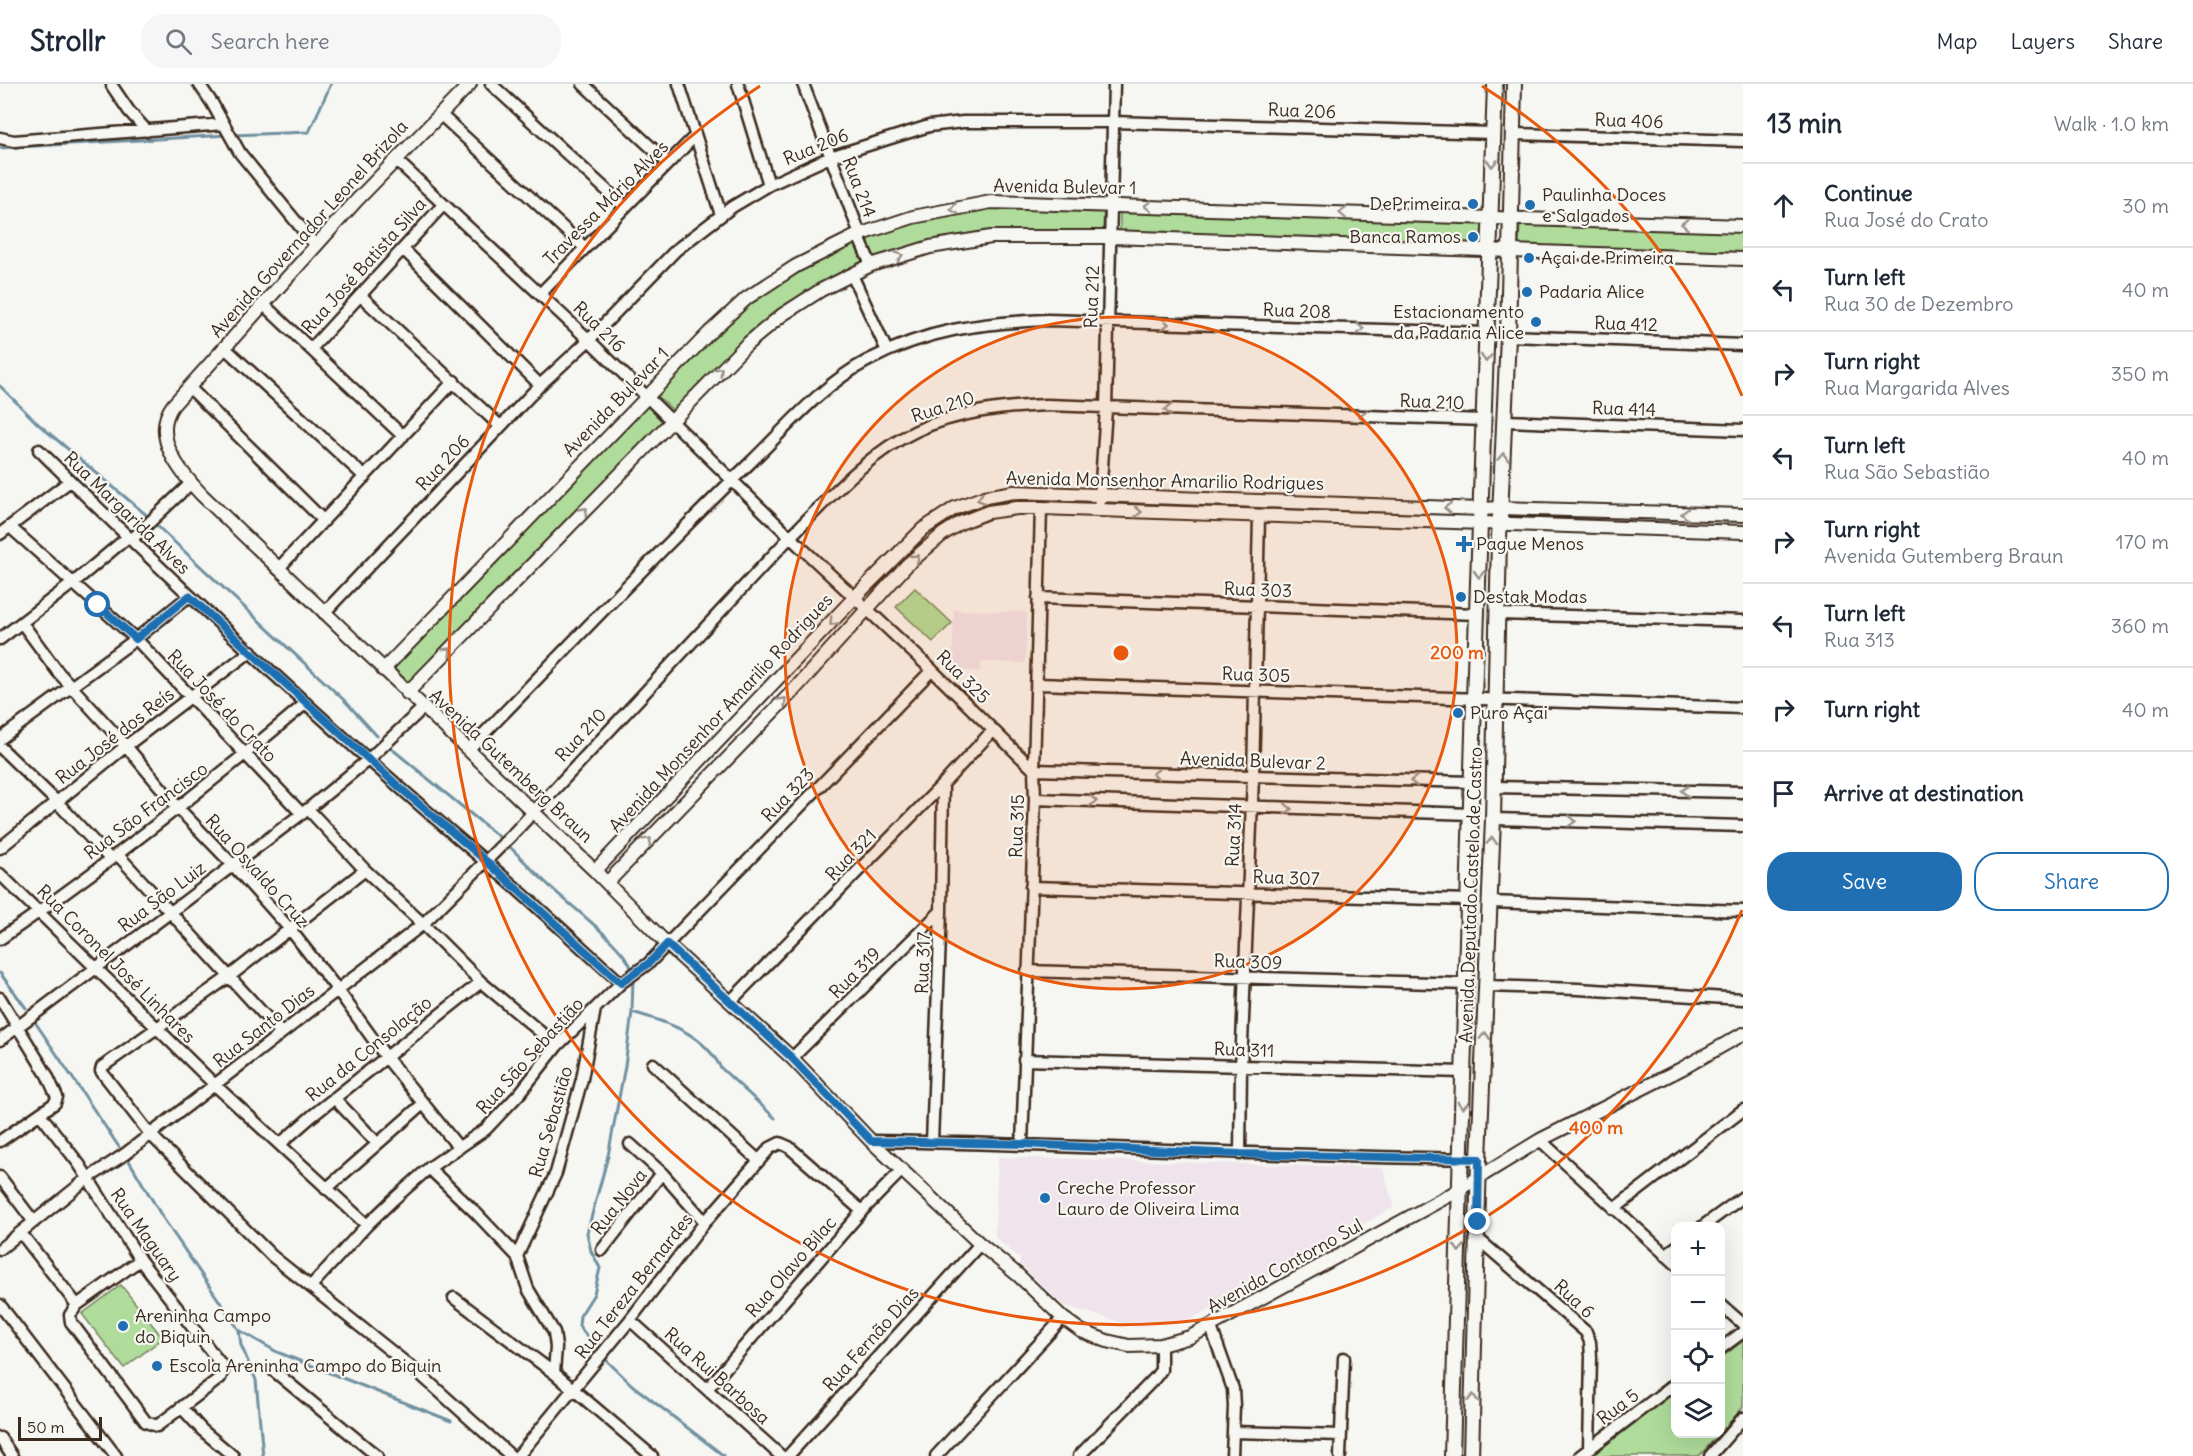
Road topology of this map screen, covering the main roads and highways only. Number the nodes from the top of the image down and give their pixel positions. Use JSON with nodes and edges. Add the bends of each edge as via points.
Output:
{"nodes":[{"id":1,"x":1495,"y":84,"type":"edge"},
{"id":2,"x":1514,"y":84,"type":"edge"},
{"id":3,"x":1452,"y":1456,"type":"edge"},
{"id":4,"x":1471,"y":1456,"type":"edge"}],
"edges":[{"from":1,"to":3,"type":"main road","name":"Avenida Deputado Castelo de Castro","one_way":true},
{"from":4,"to":2,"type":"main road","name":"Avenida Deputado Castelo de Castro","one_way":true}]}
